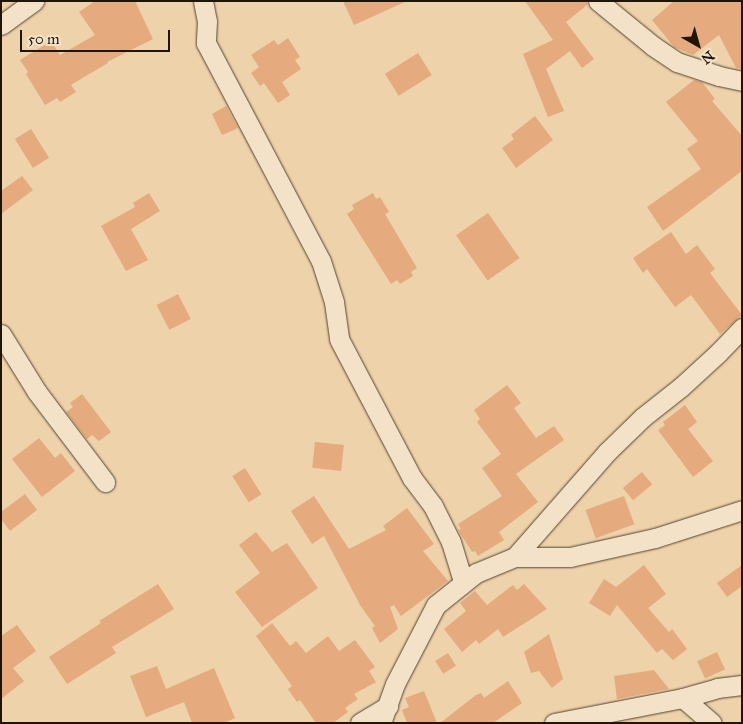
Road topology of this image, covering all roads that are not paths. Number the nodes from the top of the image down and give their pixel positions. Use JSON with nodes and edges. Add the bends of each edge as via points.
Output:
{"nodes":[{"id":1,"x":34,"y":1,"type":"edge"},
{"id":2,"x":203,"y":1,"type":"edge"},
{"id":3,"x":598,"y":1,"type":"edge"},
{"id":4,"x":1,"y":25,"type":"edge"},
{"id":5,"x":742,"y":81,"type":"edge"},
{"id":6,"x":742,"y":328,"type":"edge"},
{"id":7,"x":1,"y":334,"type":"edge"},
{"id":8,"x":105,"y":482,"type":"dead end"},
{"id":9,"x":742,"y":510,"type":"edge"},
{"id":10,"x":515,"y":557,"type":"junction"},
{"id":11,"x":463,"y":581,"type":"junction"},
{"id":12,"x":742,"y":685,"type":"edge"},
{"id":13,"x":683,"y":698,"type":"junction"},
{"id":14,"x":384,"y":714,"type":"edge"},
{"id":15,"x":360,"y":723,"type":"edge"},
{"id":16,"x":554,"y":723,"type":"edge"},
{"id":17,"x":712,"y":723,"type":"edge"}],
"edges":[{"from":1,"to":4,"type":"street"},
{"from":2,"to":11,"type":"street","via":[[207,21],[206,43],[320,261],[334,302],[339,339],[412,478],[433,506],[451,542]]},
{"from":3,"to":5,"type":"street","via":[[677,62]]},
{"from":6,"to":10,"type":"street","via":[[712,359],[607,452]]},
{"from":7,"to":8,"type":"street","via":[[37,392]]},
{"from":9,"to":10,"type":"street","via":[[655,538],[570,557]]},
{"from":10,"to":11,"type":"street"},
{"from":11,"to":14,"type":"street","via":[[436,605],[395,684]]},
{"from":12,"to":13,"type":"street"},
{"from":13,"to":16,"type":"street"},
{"from":13,"to":17,"type":"street"},
{"from":14,"to":15,"type":"street"}]}
